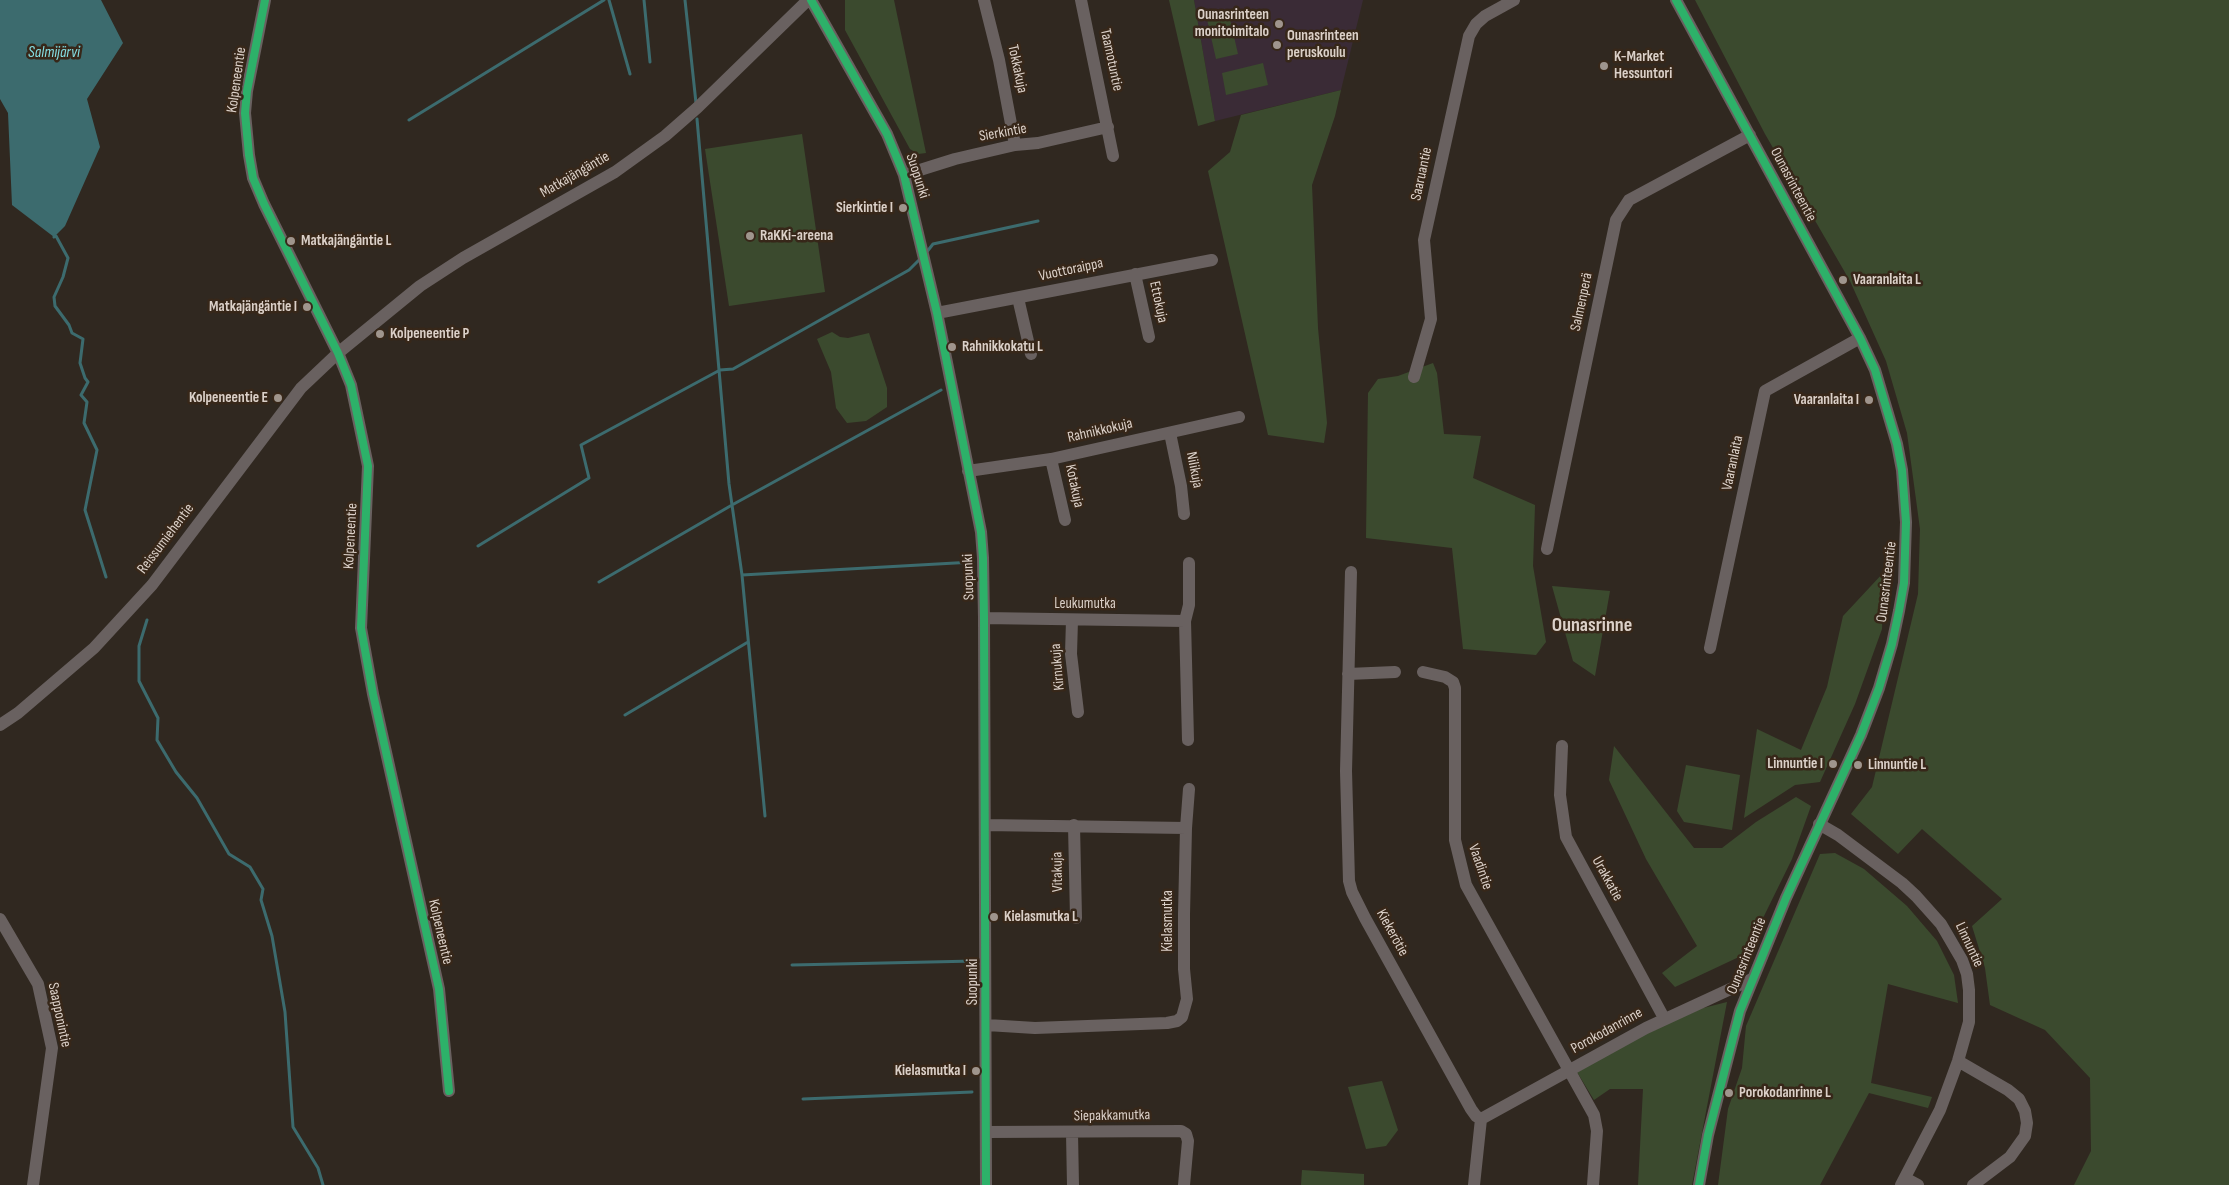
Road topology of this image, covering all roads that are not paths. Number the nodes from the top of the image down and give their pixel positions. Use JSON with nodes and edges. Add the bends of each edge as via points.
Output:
{"nodes":[{"id":1,"x":265,"y":0,"type":"edge"},
{"id":2,"x":810,"y":0,"type":"edge"},
{"id":3,"x":984,"y":0,"type":"edge"},
{"id":4,"x":1081,"y":0,"type":"edge"},
{"id":5,"x":1514,"y":0,"type":"edge"},
{"id":6,"x":1676,"y":0,"type":"edge"},
{"id":7,"x":1108,"y":127,"type":"junction"},
{"id":8,"x":1750,"y":135,"type":"junction"},
{"id":9,"x":1015,"y":145,"type":"junction"},
{"id":10,"x":1113,"y":156,"type":"dead end"},
{"id":11,"x":904,"y":175,"type":"junction"},
{"id":12,"x":1212,"y":260,"type":"dead end"},
{"id":13,"x":1135,"y":274,"type":"junction"},
{"id":14,"x":1018,"y":298,"type":"junction"},
{"id":15,"x":937,"y":313,"type":"junction"},
{"id":16,"x":1149,"y":336,"type":"dead end"},
{"id":17,"x":1860,"y":338,"type":"junction"},
{"id":18,"x":338,"y":353,"type":"junction"},
{"id":19,"x":1031,"y":354,"type":"dead end"},
{"id":20,"x":1414,"y":377,"type":"dead end"},
{"id":21,"x":1239,"y":417,"type":"dead end"},
{"id":22,"x":1170,"y":433,"type":"junction"},
{"id":23,"x":1052,"y":459,"type":"junction"},
{"id":24,"x":968,"y":471,"type":"junction"},
{"id":25,"x":1184,"y":514,"type":"dead end"},
{"id":26,"x":1065,"y":520,"type":"dead end"},
{"id":27,"x":1547,"y":549,"type":"dead end"},
{"id":28,"x":1189,"y":563,"type":"dead end"},
{"id":29,"x":1351,"y":572,"type":"dead end"},
{"id":30,"x":984,"y":618,"type":"junction"},
{"id":31,"x":1072,"y":620,"type":"junction"},
{"id":32,"x":1185,"y":621,"type":"junction"},
{"id":33,"x":1710,"y":648,"type":"dead end"},
{"id":34,"x":1395,"y":672,"type":"dead end"},
{"id":35,"x":1423,"y":672,"type":"dead end"},
{"id":36,"x":1348,"y":674,"type":"junction"},
{"id":37,"x":1078,"y":712,"type":"dead end"},
{"id":38,"x":0,"y":725,"type":"edge"},
{"id":39,"x":1188,"y":740,"type":"dead end"},
{"id":40,"x":1562,"y":746,"type":"dead end"},
{"id":41,"x":1189,"y":789,"type":"dead end"},
{"id":42,"x":1819,"y":824,"type":"junction"},
{"id":43,"x":985,"y":825,"type":"junction"},
{"id":44,"x":1074,"y":825,"type":"junction"},
{"id":45,"x":1186,"y":828,"type":"junction"},
{"id":46,"x":1076,"y":918,"type":"dead end"},
{"id":47,"x":0,"y":919,"type":"edge"},
{"id":48,"x":1752,"y":979,"type":"junction"},
{"id":49,"x":1664,"y":1018,"type":"junction"},
{"id":50,"x":987,"y":1025,"type":"junction"},
{"id":51,"x":1958,"y":1061,"type":"junction"},
{"id":52,"x":1569,"y":1071,"type":"junction"},
{"id":53,"x":449,"y":1091,"type":"dead end"},
{"id":54,"x":1481,"y":1119,"type":"junction"},
{"id":55,"x":987,"y":1132,"type":"junction"},
{"id":56,"x":1072,"y":1133,"type":"junction"},
{"id":57,"x":1903,"y":1181,"type":"edge"},
{"id":58,"x":33,"y":1185,"type":"edge"},
{"id":59,"x":986,"y":1185,"type":"edge"},
{"id":60,"x":1073,"y":1185,"type":"edge"},
{"id":61,"x":1184,"y":1185,"type":"edge"},
{"id":62,"x":1474,"y":1185,"type":"edge"},
{"id":63,"x":1593,"y":1185,"type":"edge"},
{"id":64,"x":1699,"y":1185,"type":"edge"},
{"id":65,"x":1918,"y":1185,"type":"edge"},
{"id":66,"x":1973,"y":1185,"type":"edge"}],
"edges":[{"from":1,"to":18,"type":"street","name":"Kolpeneentie","via":[[244,113],[253,178],[286,252]]},
{"from":2,"to":11,"type":"street","name":"Suopunki","via":[[886,134]]},
{"from":2,"to":18,"type":"street","name":"Matkajängäntie","via":[[665,136],[615,172],[462,258],[420,286]]},
{"from":3,"to":9,"type":"street","name":"Tokkakuja"},
{"from":4,"to":7,"type":"street","name":"Taamotuntie"},
{"from":5,"to":20,"type":"street","name":"Saaruantie","via":[[1485,16],[1469,36],[1424,240],[1431,319]]},
{"from":6,"to":8,"type":"street","name":"Ounasrinteentie"},
{"from":7,"to":9,"type":"street","name":"Sierkintie"},
{"from":7,"to":10,"type":"street","name":"Taamotuntie"},
{"from":8,"to":17,"type":"street","name":"Ounasrinteentie"},
{"from":8,"to":27,"type":"street","name":"Salmenperä","via":[[1629,200],[1616,220]]},
{"from":9,"to":11,"type":"street","name":"Sierkintie"},
{"from":11,"to":15,"type":"street","name":"Suopunki"},
{"from":12,"to":13,"type":"street","name":"Vuottoraippa"},
{"from":13,"to":14,"type":"street","name":"Vuottoraippa"},
{"from":13,"to":16,"type":"street","name":"Ettokuja"},
{"from":14,"to":15,"type":"street","name":"Vuottoraippa"},
{"from":14,"to":19,"type":"street"},
{"from":15,"to":24,"type":"street","name":"Suopunki"},
{"from":17,"to":33,"type":"street","name":"Vaaranlaita","via":[[1765,391]]},
{"from":17,"to":42,"type":"street","name":"Ounasrinteentie","via":[[1884,395],[1902,470],[1906,522],[1904,583],[1879,688],[1861,735]]},
{"from":18,"to":38,"type":"street","name":"Reissumiehentie","via":[[301,388],[152,585],[94,648]]},
{"from":18,"to":53,"type":"street","name":"Kolpeneentie","via":[[351,385],[368,466],[361,628],[438,989]]},
{"from":21,"to":22,"type":"street","name":"Rahnikkokuja"},
{"from":22,"to":23,"type":"street","name":"Rahnikkokuja"},
{"from":22,"to":25,"type":"street","name":"Nilikuja"},
{"from":23,"to":24,"type":"street","name":"Rahnikkokuja"},
{"from":23,"to":26,"type":"street","name":"Kotakuja"},
{"from":24,"to":30,"type":"street","name":"Suopunki","via":[[981,532]]},
{"from":28,"to":32,"type":"street","via":[[1189,605]]},
{"from":29,"to":36,"type":"street","name":"Kiekerötie"},
{"from":30,"to":31,"type":"street","name":"Leukumutka"},
{"from":30,"to":43,"type":"street","name":"Suopunki"},
{"from":31,"to":32,"type":"street","name":"Leukumutka"},
{"from":31,"to":37,"type":"street","name":"Kirnukuja","via":[[1071,654]]},
{"from":32,"to":39,"type":"street"},
{"from":34,"to":36,"type":"street"},
{"from":35,"to":52,"type":"street","name":"Vaadintie","via":[[1453,682],[1455,840],[1466,885]]},
{"from":36,"to":54,"type":"street","name":"Kiekerötie","via":[[1346,781],[1348,870],[1352,892],[1471,1109]]},
{"from":40,"to":49,"type":"street","name":"Urakkatie","via":[[1560,795],[1566,837]]},
{"from":41,"to":45,"type":"street"},
{"from":42,"to":48,"type":"street","name":"Ounasrinteentie"},
{"from":42,"to":51,"type":"street","name":"Linnuntie","via":[[1838,834],[1902,883],[1945,930],[1962,960],[1970,990],[1969,1022]]},
{"from":43,"to":44,"type":"street"},
{"from":43,"to":50,"type":"street","name":"Suopunki"},
{"from":44,"to":45,"type":"street"},
{"from":44,"to":46,"type":"street","name":"Vitakuja"},
{"from":45,"to":50,"type":"street","name":"Kielasmutka","via":[[1184,969],[1187,999],[1182,1017],[1177,1022],[1035,1028]]},
{"from":47,"to":58,"type":"street","name":"Saapponintie","via":[[38,984],[52,1048]]},
{"from":48,"to":49,"type":"street","name":"Porokodanrinne"},
{"from":48,"to":64,"type":"street","name":"Ounasrinteentie","via":[[1736,1020]]},
{"from":49,"to":52,"type":"street","name":"Porokodanrinne"},
{"from":50,"to":55,"type":"street","name":"Suopunki"},
{"from":51,"to":57,"type":"street","name":"Linnuntie","via":[[1940,1110]]},
{"from":51,"to":66,"type":"street","via":[[2019,1099],[2027,1123],[2025,1136],[2010,1157]]},
{"from":52,"to":54,"type":"street","name":"Porokodanrinne"},
{"from":52,"to":63,"type":"street","via":[[1596,1122]]},
{"from":54,"to":62,"type":"street"},
{"from":55,"to":56,"type":"street","name":"Siepakkamutka"},
{"from":55,"to":59,"type":"street","name":"Suopunki"},
{"from":56,"to":60,"type":"street"},
{"from":56,"to":61,"type":"street","name":"Siepakkamutka","via":[[1181,1131],[1188,1141]]},
{"from":57,"to":65,"type":"street"}]}
